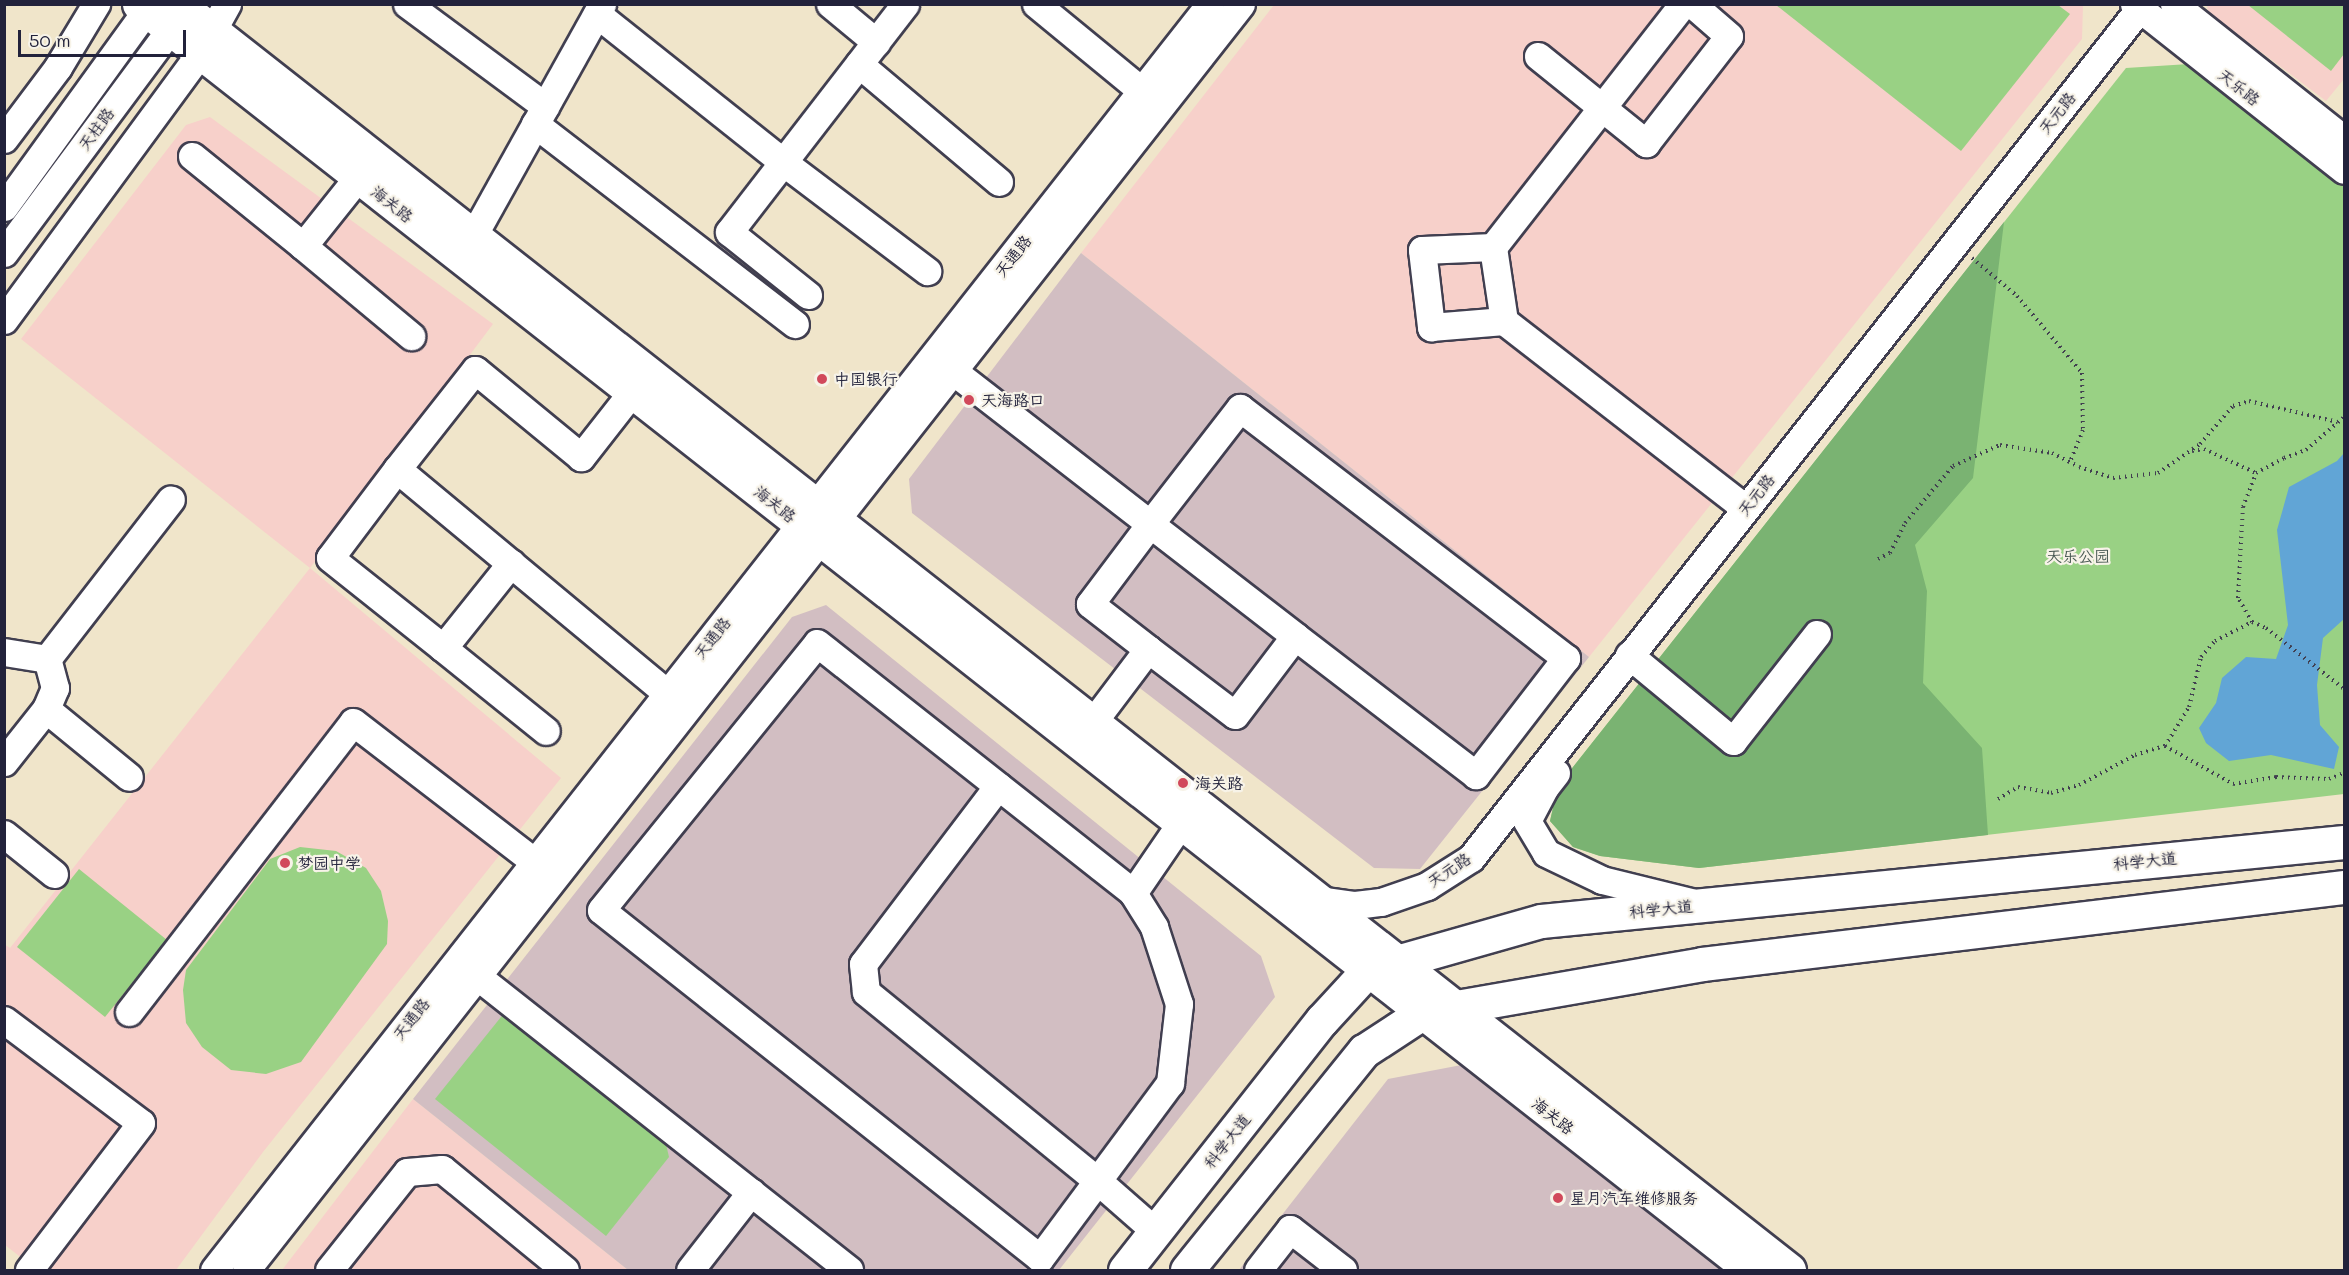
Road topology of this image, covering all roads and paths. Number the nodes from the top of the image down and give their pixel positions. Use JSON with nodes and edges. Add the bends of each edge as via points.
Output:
{"nodes":[{"id":1,"x":96,"y":4,"type":"edge"},
{"id":2,"x":407,"y":4,"type":"edge"},
{"id":3,"x":830,"y":4,"type":"edge"},
{"id":4,"x":905,"y":4,"type":"edge"},
{"id":5,"x":1036,"y":4,"type":"edge"},
{"id":6,"x":1210,"y":4,"type":"edge"},
{"id":7,"x":1241,"y":4,"type":"edge"},
{"id":8,"x":1683,"y":4,"type":"edge"},
{"id":9,"x":1692,"y":4,"type":"edge"},
{"id":10,"x":2151,"y":8,"type":"edge"},
{"id":11,"x":600,"y":9,"type":"edge"},
{"id":12,"x":165,"y":10,"type":"edge"},
{"id":13,"x":213,"y":30,"type":"edge"},
{"id":14,"x":876,"y":42,"type":"junction"},
{"id":15,"x":1538,"y":56,"type":"dead end"},
{"id":16,"x":859,"y":64,"type":"junction"},
{"id":17,"x":1142,"y":92,"type":"junction"},
{"id":18,"x":1603,"y":108,"type":"junction"},
{"id":19,"x":540,"y":115,"type":"junction"},
{"id":20,"x":4,"y":139,"type":"edge"},
{"id":21,"x":2344,"y":139,"type":"edge"},
{"id":22,"x":192,"y":156,"type":"dead end"},
{"id":23,"x":783,"y":162,"type":"junction"},
{"id":24,"x":2344,"y":169,"type":"edge"},
{"id":25,"x":358,"y":177,"type":"junction"},
{"id":26,"x":999,"y":182,"type":"dead end"},
{"id":27,"x":4,"y":207,"type":"edge"},
{"id":28,"x":303,"y":246,"type":"junction"},
{"id":29,"x":467,"y":246,"type":"junction"},
{"id":30,"x":1493,"y":247,"type":"junction"},
{"id":31,"x":1967,"y":253,"type":"junction"},
{"id":32,"x":4,"y":254,"type":"edge"},
{"id":33,"x":927,"y":271,"type":"dead end"},
{"id":34,"x":807,"y":295,"type":"dead end"},
{"id":35,"x":4,"y":320,"type":"edge"},
{"id":36,"x":1504,"y":321,"type":"junction"},
{"id":37,"x":795,"y":324,"type":"dead end"},
{"id":38,"x":411,"y":336,"type":"dead end"},
{"id":39,"x":954,"y":371,"type":"junction"},
{"id":40,"x":632,"y":392,"type":"junction"},
{"id":41,"x":2344,"y":417,"type":"edge"},
{"id":42,"x":2338,"y":422,"type":"junction"},
{"id":43,"x":2189,"y":451,"type":"junction"},
{"id":44,"x":2070,"y":462,"type":"junction"},
{"id":45,"x":398,"y":469,"type":"junction"},
{"id":46,"x":2256,"y":473,"type":"junction"},
{"id":47,"x":171,"y":499,"type":"dead end"},
{"id":48,"x":1745,"y":508,"type":"junction"},
{"id":49,"x":819,"y":523,"type":"junction"},
{"id":50,"x":1150,"y":524,"type":"junction"},
{"id":51,"x":1878,"y":560,"type":"dead end"},
{"id":52,"x":511,"y":563,"type":"junction"},
{"id":53,"x":2252,"y":622,"type":"junction"},
{"id":54,"x":1817,"y":634,"type":"dead end"},
{"id":55,"x":1295,"y":636,"type":"junction"},
{"id":56,"x":443,"y":648,"type":"junction"},
{"id":57,"x":1148,"y":648,"type":"junction"},
{"id":58,"x":4,"y":652,"type":"edge"},
{"id":59,"x":47,"y":659,"type":"junction"},
{"id":60,"x":1635,"y":661,"type":"junction"},
{"id":61,"x":2344,"y":688,"type":"edge"},
{"id":62,"x":668,"y":694,"type":"junction"},
{"id":63,"x":46,"y":709,"type":"junction"},
{"id":64,"x":1093,"y":722,"type":"junction"},
{"id":65,"x":546,"y":731,"type":"dead end"},
{"id":66,"x":2164,"y":746,"type":"junction"},
{"id":67,"x":4,"y":762,"type":"edge"},
{"id":68,"x":2344,"y":773,"type":"edge"},
{"id":69,"x":129,"y":777,"type":"dead end"},
{"id":70,"x":998,"y":786,"type":"junction"},
{"id":71,"x":1998,"y":799,"type":"dead end"},
{"id":72,"x":1181,"y":823,"type":"junction"},
{"id":73,"x":4,"y":834,"type":"edge"},
{"id":74,"x":2344,"y":842,"type":"edge"},
{"id":75,"x":535,"y":862,"type":"junction"},
{"id":76,"x":54,"y":874,"type":"dead end"},
{"id":77,"x":2344,"y":887,"type":"edge"},
{"id":78,"x":1133,"y":893,"type":"junction"},
{"id":79,"x":1319,"y":900,"type":"junction"},
{"id":80,"x":1704,"y":905,"type":"junction"},
{"id":81,"x":1383,"y":966,"type":"junction"},
{"id":82,"x":468,"y":969,"type":"junction"},
{"id":83,"x":1456,"y":1008,"type":"junction"},
{"id":84,"x":129,"y":1012,"type":"dead end"},
{"id":85,"x":1422,"y":1013,"type":"junction"},
{"id":86,"x":4,"y":1020,"type":"edge"},
{"id":87,"x":1098,"y":1181,"type":"junction"},
{"id":88,"x":751,"y":1192,"type":"junction"},
{"id":89,"x":1156,"y":1232,"type":"junction"},
{"id":90,"x":1036,"y":1264,"type":"edge"},
{"id":91,"x":29,"y":1270,"type":"edge"},
{"id":92,"x":214,"y":1270,"type":"edge"},
{"id":93,"x":246,"y":1270,"type":"edge"},
{"id":94,"x":329,"y":1270,"type":"edge"},
{"id":95,"x":565,"y":1270,"type":"edge"},
{"id":96,"x":690,"y":1270,"type":"edge"},
{"id":97,"x":849,"y":1270,"type":"edge"},
{"id":98,"x":1125,"y":1270,"type":"edge"},
{"id":99,"x":1187,"y":1270,"type":"edge"},
{"id":100,"x":1258,"y":1270,"type":"edge"},
{"id":101,"x":1343,"y":1270,"type":"edge"},
{"id":102,"x":1751,"y":1270,"type":"edge"},
{"id":103,"x":1789,"y":1270,"type":"edge"}],
"edges":[{"from":1,"to":20,"type":"street","via":[[58,67]]},
{"from":2,"to":19,"type":"street"},
{"from":3,"to":14,"type":"street"},
{"from":4,"to":14,"type":"street"},
{"from":5,"to":17,"type":"street"},
{"from":6,"to":17,"type":"street","name":"天通路"},
{"from":7,"to":39,"type":"street","name":"天通路"},
{"from":8,"to":18,"type":"street"},
{"from":9,"to":18,"type":"street","via":[[1729,36],[1646,143]]},
{"from":10,"to":21,"type":"street","name":"天乐路"},
{"from":10,"to":24,"type":"street","name":"天乐路"},
{"from":10,"to":31,"type":"street","name":"天元路"},
{"from":10,"to":48,"type":"street","name":"天元路"},
{"from":11,"to":19,"type":"street"},
{"from":11,"to":23,"type":"street"},
{"from":12,"to":13,"type":"main road","name":"海关路"},
{"from":12,"to":27,"type":"street","name":"天柱路"},
{"from":12,"to":32,"type":"street","name":"天柱路"},
{"from":13,"to":25,"type":"main road","name":"海关路"},
{"from":13,"to":29,"type":"main road","name":"海关路"},
{"from":13,"to":35,"type":"street"},
{"from":14,"to":16,"type":"street"},
{"from":15,"to":18,"type":"street"},
{"from":16,"to":23,"type":"street"},
{"from":16,"to":26,"type":"street"},
{"from":17,"to":49,"type":"street","name":"天通路"},
{"from":18,"to":30,"type":"street"},
{"from":19,"to":29,"type":"street"},
{"from":19,"to":37,"type":"street"},
{"from":22,"to":28,"type":"street"},
{"from":23,"to":33,"type":"street"},
{"from":23,"to":34,"type":"street","via":[[729,232]]},
{"from":25,"to":28,"type":"street"},
{"from":25,"to":29,"type":"main road","name":"海关路"},
{"from":28,"to":38,"type":"street"},
{"from":29,"to":40,"type":"main road","name":"海关路"},
{"from":29,"to":49,"type":"main road","name":"海关路"},
{"from":30,"to":36,"type":"street"},
{"from":30,"to":36,"type":"street","via":[[1422,250],[1431,327]]},
{"from":31,"to":44,"type":"path","via":[[2017,296],[2082,373],[2083,430]]},
{"from":31,"to":60,"type":"street","name":"天元路"},
{"from":36,"to":48,"type":"street"},
{"from":39,"to":49,"type":"street","name":"天通路"},
{"from":39,"to":50,"type":"street"},
{"from":40,"to":45,"type":"street","via":[[581,457],[475,370]]},
{"from":40,"to":49,"type":"main road","name":"海关路"},
{"from":41,"to":42,"type":"path"},
{"from":42,"to":43,"type":"path","via":[[2249,401],[2234,406]]},
{"from":42,"to":46,"type":"path","via":[[2306,450]]},
{"from":43,"to":44,"type":"path","via":[[2158,472],[2113,478]]},
{"from":43,"to":46,"type":"path","via":[[2204,449]]},
{"from":44,"to":51,"type":"path","via":[[2052,453],[2000,445],[1953,466],[1905,523],[1890,553]]},
{"from":45,"to":52,"type":"street"},
{"from":45,"to":56,"type":"street","via":[[330,558]]},
{"from":46,"to":53,"type":"path","via":[[2243,507],[2238,598]]},
{"from":47,"to":59,"type":"street"},
{"from":48,"to":60,"type":"street","name":"天元路"},
{"from":49,"to":62,"type":"street","name":"天通路"},
{"from":49,"to":64,"type":"main road","name":"海关路"},
{"from":49,"to":72,"type":"main road","name":"海关路"},
{"from":49,"to":82,"type":"street","name":"天通路"},
{"from":50,"to":55,"type":"street"},
{"from":50,"to":55,"type":"street","via":[[1240,408],[1566,658],[1476,775]]},
{"from":50,"to":57,"type":"street","via":[[1090,604]]},
{"from":52,"to":56,"type":"street"},
{"from":52,"to":62,"type":"street"},
{"from":53,"to":61,"type":"path","via":[[2266,628]]},
{"from":53,"to":66,"type":"path","via":[[2215,641],[2201,657],[2188,707]]},
{"from":54,"to":60,"type":"street","via":[[1733,741]]},
{"from":55,"to":57,"type":"street","via":[[1235,715]]},
{"from":56,"to":65,"type":"street"},
{"from":57,"to":64,"type":"street"},
{"from":58,"to":59,"type":"street"},
{"from":59,"to":63,"type":"street","via":[[55,688]]},
{"from":60,"to":79,"type":"street","name":"天元路","via":[[1471,858],[1427,886],[1380,902],[1355,905]]},
{"from":60,"to":80,"type":"street","name":"天元路","via":[[1545,787],[1527,821],[1546,853],[1602,880]]},
{"from":62,"to":75,"type":"street","name":"天通路"},
{"from":63,"to":67,"type":"street"},
{"from":63,"to":69,"type":"street"},
{"from":64,"to":79,"type":"main road","name":"海关路"},
{"from":66,"to":68,"type":"path","via":[[2233,784],[2276,777],[2329,778]]},
{"from":66,"to":71,"type":"path","via":[[2135,756],[2079,786],[2051,793],[2018,787]]},
{"from":70,"to":78,"type":"street"},
{"from":70,"to":87,"type":"street","via":[[863,964],[866,992]]},
{"from":70,"to":90,"type":"street","via":[[817,643],[601,910]]},
{"from":72,"to":78,"type":"street"},
{"from":72,"to":81,"type":"main road","name":"海关路"},
{"from":73,"to":76,"type":"street"},
{"from":74,"to":80,"type":"main road","name":"科学大道"},
{"from":75,"to":82,"type":"street","name":"天通路"},
{"from":75,"to":84,"type":"street","via":[[353,722]]},
{"from":77,"to":83,"type":"main road","via":[[1702,964]]},
{"from":78,"to":87,"type":"street","via":[[1155,927],[1179,1004],[1170,1083]]},
{"from":79,"to":81,"type":"main road","name":"海关路"},
{"from":80,"to":81,"type":"main road","name":"科学大道","via":[[1541,921]]},
{"from":81,"to":83,"type":"main road","name":"海关路"},
{"from":81,"to":85,"type":"main road","name":"海关路"},
{"from":81,"to":89,"type":"main road","name":"科学大道","via":[[1322,1020]]},
{"from":82,"to":88,"type":"street"},
{"from":82,"to":92,"type":"street","name":"天通路"},
{"from":82,"to":93,"type":"street","name":"天通路"},
{"from":83,"to":85,"type":"main road"},
{"from":83,"to":103,"type":"main road","name":"海关路"},
{"from":85,"to":99,"type":"main road","via":[[1364,1051]]},
{"from":85,"to":102,"type":"main road","name":"海关路"},
{"from":86,"to":91,"type":"street","via":[[141,1123]]},
{"from":87,"to":89,"type":"street"},
{"from":87,"to":90,"type":"street"},
{"from":88,"to":96,"type":"street"},
{"from":88,"to":97,"type":"street"},
{"from":89,"to":98,"type":"main road","name":"科学大道"},
{"from":94,"to":95,"type":"street","via":[[407,1172],[442,1169]]},
{"from":100,"to":101,"type":"street","via":[[1290,1229]]}]}
